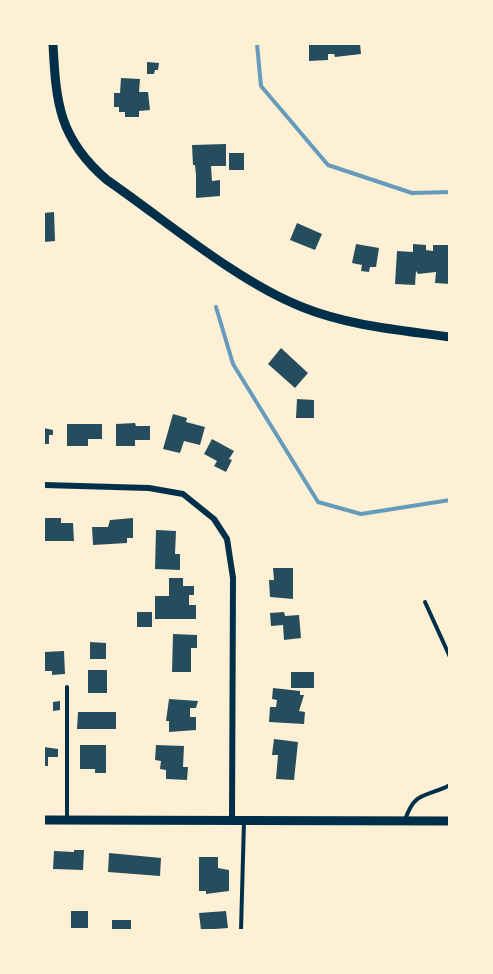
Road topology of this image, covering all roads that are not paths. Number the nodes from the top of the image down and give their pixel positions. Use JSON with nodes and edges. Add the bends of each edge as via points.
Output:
{"nodes":[{"id":1,"x":53,"y":44,"type":"edge"},
{"id":2,"x":450,"y":337,"type":"edge"},
{"id":3,"x":44,"y":485,"type":"edge"},
{"id":4,"x":424,"y":602,"type":"dead end"},
{"id":5,"x":450,"y":657,"type":"edge"},
{"id":6,"x":67,"y":687,"type":"dead end"},
{"id":7,"x":450,"y":785,"type":"edge"},
{"id":8,"x":44,"y":820,"type":"edge"},
{"id":9,"x":67,"y":820,"type":"junction"},
{"id":10,"x":232,"y":820,"type":"junction"},
{"id":11,"x":244,"y":820,"type":"junction"},
{"id":12,"x":405,"y":820,"type":"junction"},
{"id":13,"x":450,"y":820,"type":"edge"},
{"id":14,"x":241,"y":930,"type":"edge"}],
"edges":[{"from":1,"to":2,"type":"street","via":[[66,132],[95,169],[271,293],[355,323]]},
{"from":3,"to":10,"type":"street","via":[[149,488],[183,494],[214,519],[227,539],[233,578]]},
{"from":4,"to":5,"type":"lane"},
{"from":6,"to":9,"type":"lane"},
{"from":7,"to":12,"type":"lane","via":[[418,796],[411,802]]},
{"from":8,"to":9,"type":"street"},
{"from":9,"to":10,"type":"street"},
{"from":10,"to":11,"type":"street"},
{"from":11,"to":12,"type":"street"},
{"from":11,"to":14,"type":"lane"},
{"from":12,"to":13,"type":"street"}]}
